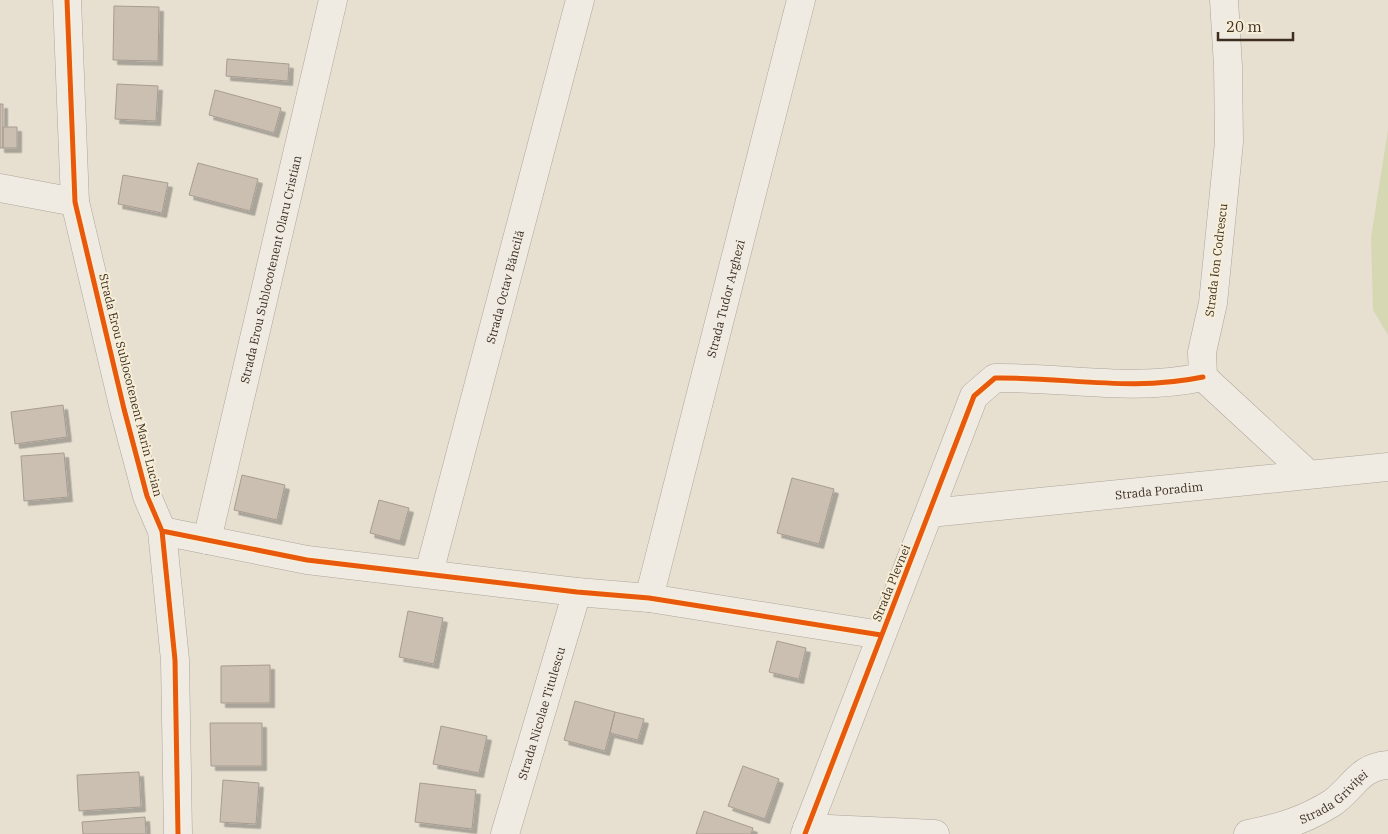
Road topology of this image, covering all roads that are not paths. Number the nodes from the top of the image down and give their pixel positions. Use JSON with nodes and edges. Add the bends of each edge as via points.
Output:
{"nodes":[{"id":1,"x":67,"y":0,"type":"edge"},
{"id":2,"x":333,"y":0,"type":"edge"},
{"id":3,"x":580,"y":0,"type":"edge"},
{"id":4,"x":801,"y":0,"type":"edge"},
{"id":5,"x":1224,"y":0,"type":"edge"},
{"id":6,"x":0,"y":188,"type":"edge"},
{"id":7,"x":75,"y":202,"type":"junction"},
{"id":8,"x":1203,"y":376,"type":"junction"},
{"id":9,"x":1388,"y":467,"type":"edge"},
{"id":10,"x":1308,"y":474,"type":"junction"},
{"id":11,"x":930,"y":513,"type":"junction"},
{"id":12,"x":162,"y":531,"type":"junction"},
{"id":13,"x":207,"y":540,"type":"junction"},
{"id":14,"x":429,"y":573,"type":"junction"},
{"id":15,"x":577,"y":592,"type":"junction"},
{"id":16,"x":649,"y":598,"type":"junction"},
{"id":17,"x":881,"y":635,"type":"junction"},
{"id":18,"x":1388,"y":765,"type":"edge"},
{"id":19,"x":806,"y":831,"type":"edge"},
{"id":20,"x":178,"y":834,"type":"edge"},
{"id":21,"x":505,"y":834,"type":"edge"},
{"id":22,"x":935,"y":834,"type":"edge"},
{"id":23,"x":1248,"y":834,"type":"edge"}],
"edges":[{"from":1,"to":7,"type":"street","name":"Strada Erou Sublocotenent Marin Lucian"},
{"from":2,"to":13,"type":"street","name":"Strada Erou Sublocotenent Olaru Cristian"},
{"from":3,"to":14,"type":"street","name":"Strada Octav Băncilă"},
{"from":4,"to":16,"type":"street","name":"Strada Tudor Arghezi"},
{"from":5,"to":8,"type":"street","name":"Strada Ion Codrescu","via":[[1229,142],[1213,303],[1202,352]]},
{"from":6,"to":7,"type":"street"},
{"from":7,"to":12,"type":"street","name":"Strada Erou Sublocotenent Marin Lucian","via":[[147,496]]},
{"from":8,"to":10,"type":"street"},
{"from":8,"to":11,"type":"street","name":"Strada Plevnei","via":[[1170,383],[1123,385],[995,378],[974,396]]},
{"from":9,"to":10,"type":"street","name":"Strada Poradim"},
{"from":10,"to":11,"type":"street","name":"Strada Poradim"},
{"from":11,"to":17,"type":"street","name":"Strada Plevnei"},
{"from":12,"to":13,"type":"street"},
{"from":12,"to":20,"type":"street","name":"Strada Erou Sublocotenent Marin Lucian","via":[[175,660]]},
{"from":13,"to":14,"type":"street","via":[[307,560]]},
{"from":14,"to":15,"type":"street"},
{"from":15,"to":16,"type":"street"},
{"from":15,"to":21,"type":"street","name":"Strada Nicolae Titulescu"},
{"from":16,"to":17,"type":"street"},
{"from":17,"to":19,"type":"street","name":"Strada Plevnei"},
{"from":18,"to":23,"type":"street","name":"Strada Griviței","via":[[1362,772],[1333,802],[1306,818],[1280,828]]},
{"from":19,"to":22,"type":"street"}]}
